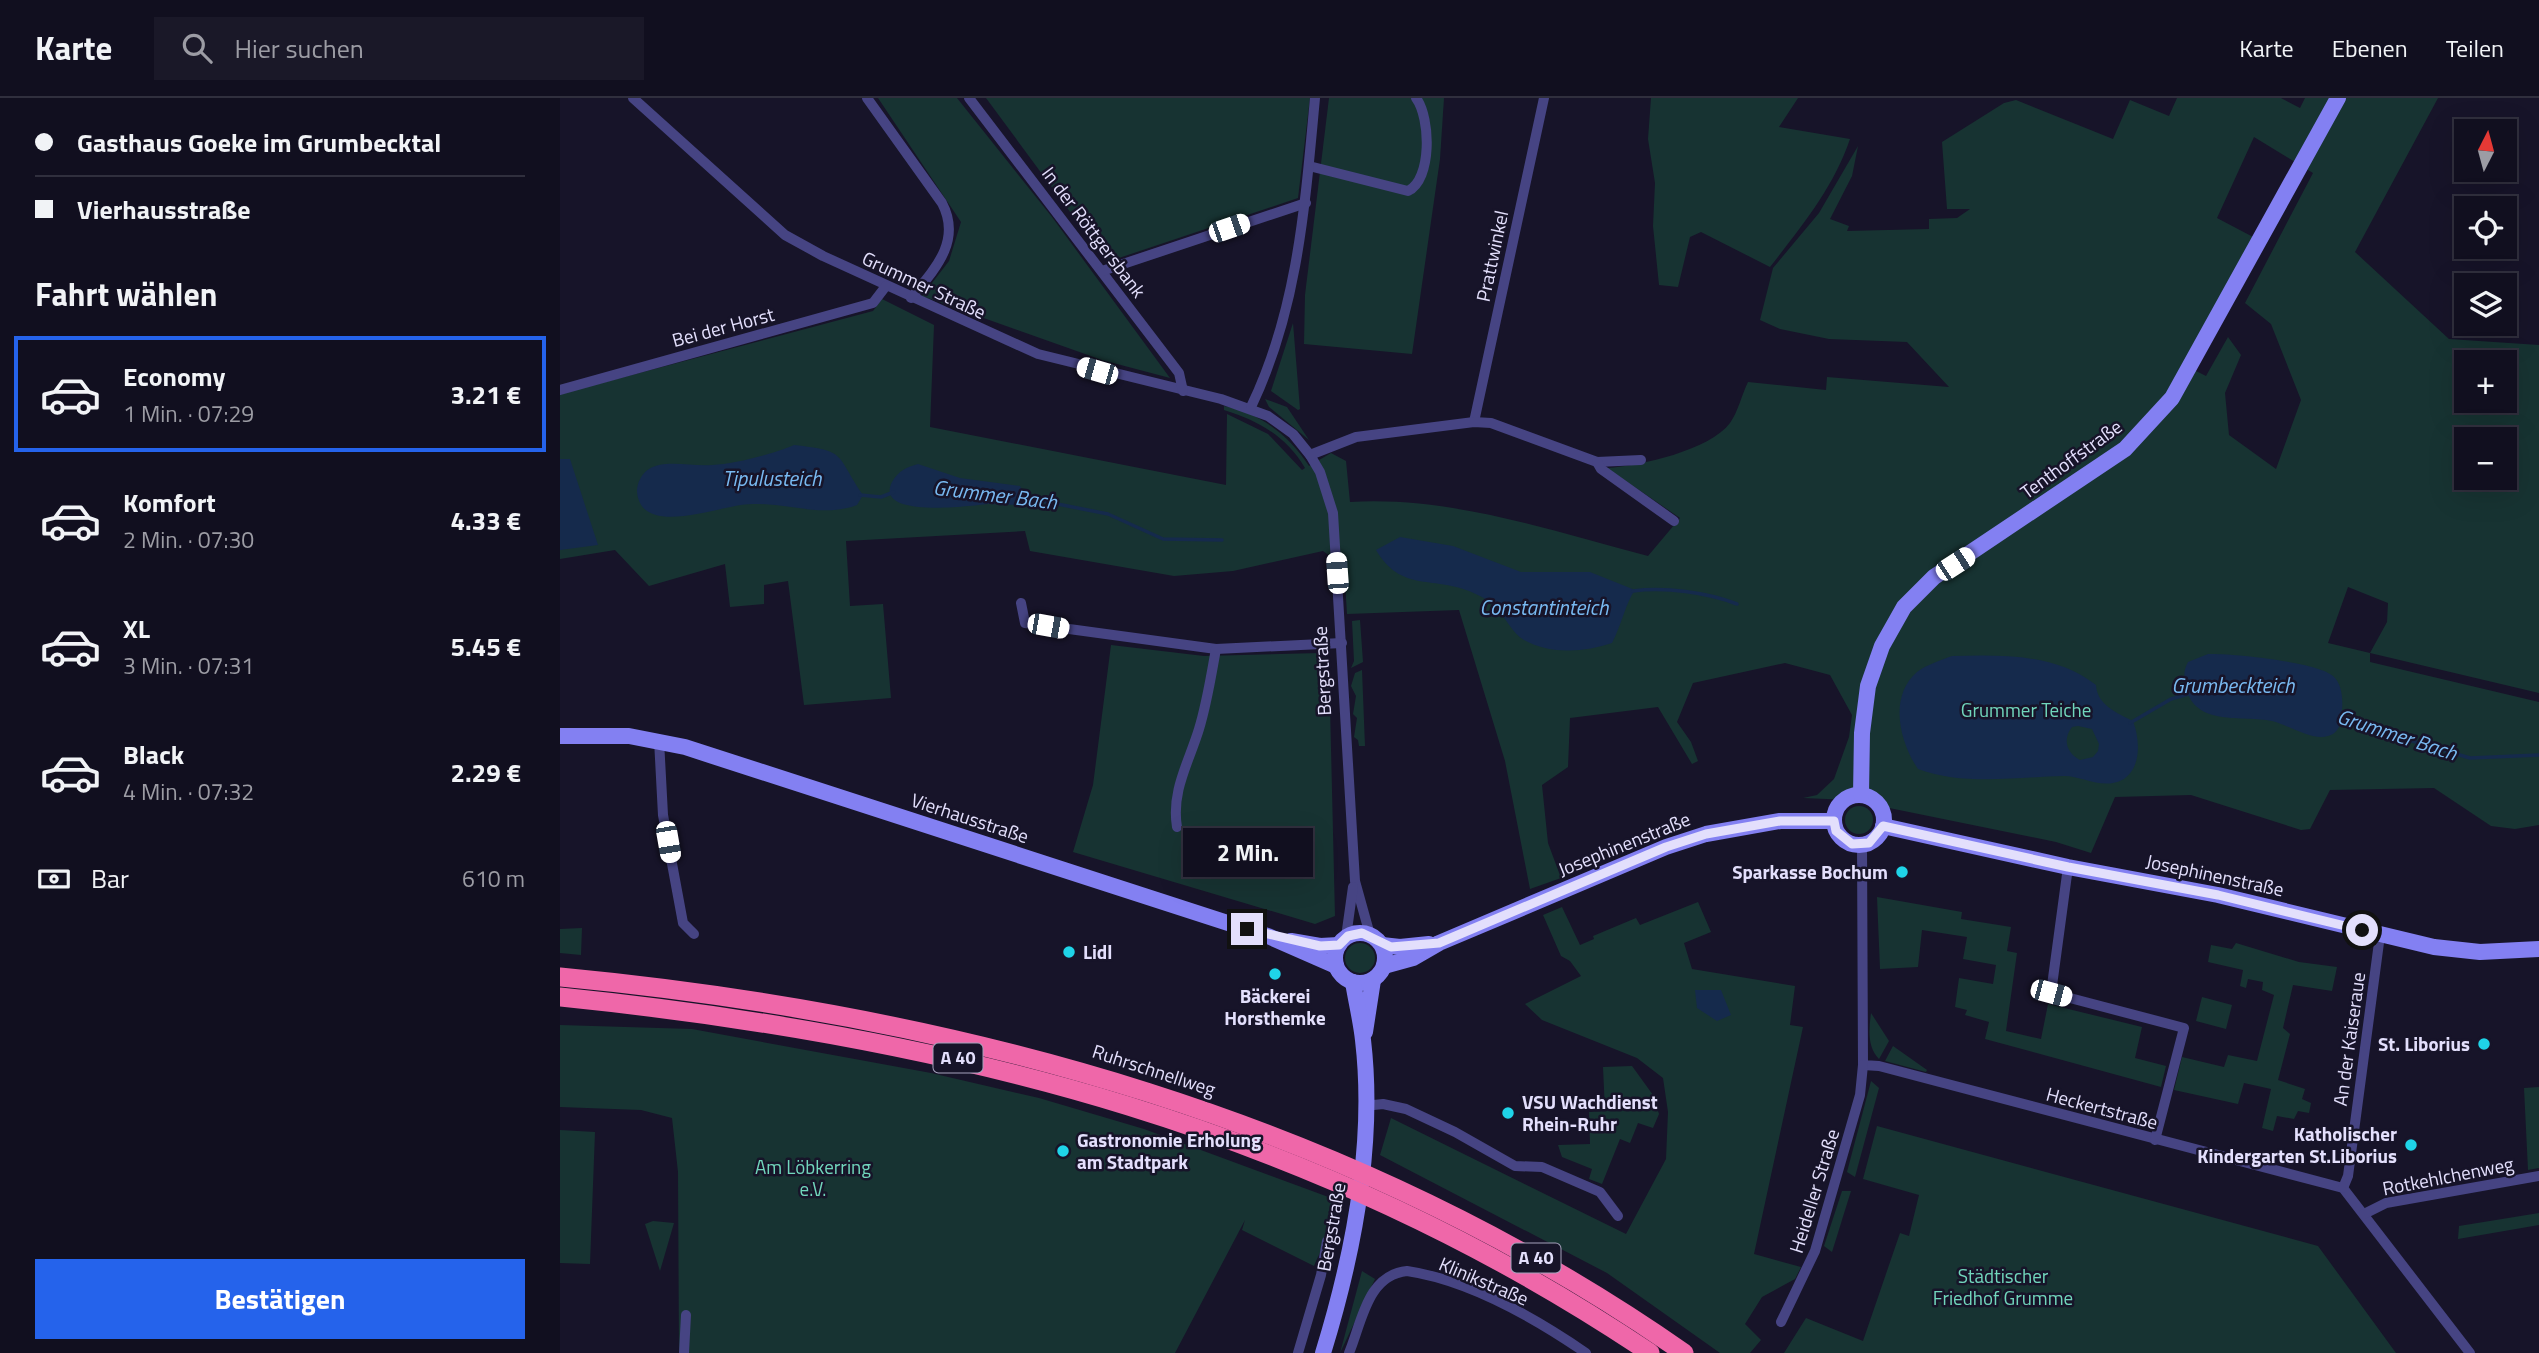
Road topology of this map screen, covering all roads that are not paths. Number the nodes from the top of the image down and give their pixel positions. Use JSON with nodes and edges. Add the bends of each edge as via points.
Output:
{"nodes":[{"id":1,"x":634,"y":98,"type":"edge"},
{"id":2,"x":867,"y":98,"type":"edge"},
{"id":3,"x":1315,"y":98,"type":"edge"},
{"id":4,"x":1416,"y":98,"type":"edge"},
{"id":5,"x":1544,"y":98,"type":"edge"},
{"id":6,"x":2338,"y":98,"type":"edge"},
{"id":7,"x":975,"y":99,"type":"edge"},
{"id":8,"x":1309,"y":166,"type":"junction"},
{"id":9,"x":1306,"y":203,"type":"junction"},
{"id":10,"x":1102,"y":271,"type":"junction"},
{"id":11,"x":886,"y":286,"type":"junction"},
{"id":12,"x":911,"y":298,"type":"junction"},
{"id":13,"x":560,"y":390,"type":"edge"},
{"id":14,"x":1183,"y":391,"type":"junction"},
{"id":15,"x":1251,"y":407,"type":"junction"},
{"id":16,"x":1474,"y":422,"type":"junction"},
{"id":17,"x":1310,"y":455,"type":"junction"},
{"id":18,"x":1641,"y":460,"type":"dead end"},
{"id":19,"x":1597,"y":461,"type":"junction"},
{"id":20,"x":1674,"y":521,"type":"dead end"},
{"id":21,"x":1021,"y":603,"type":"dead end"},
{"id":22,"x":1342,"y":643,"type":"junction"},
{"id":23,"x":1216,"y":649,"type":"junction"},
{"id":24,"x":560,"y":736,"type":"edge"},
{"id":25,"x":659,"y":740,"type":"junction"},
{"id":26,"x":1861,"y":795,"type":"junction"},
{"id":27,"x":1834,"y":821,"type":"junction"},
{"id":28,"x":1883,"y":826,"type":"junction"},
{"id":29,"x":1177,"y":827,"type":"dead end"},
{"id":30,"x":1862,"y":845,"type":"junction"},
{"id":31,"x":2068,"y":867,"type":"junction"},
{"id":32,"x":1355,"y":881,"type":"junction"},
{"id":33,"x":694,"y":934,"type":"dead end"},
{"id":34,"x":2381,"y":935,"type":"junction"},
{"id":35,"x":1268,"y":936,"type":"junction"},
{"id":36,"x":1376,"y":940,"type":"junction"},
{"id":37,"x":1342,"y":941,"type":"junction"},
{"id":38,"x":1439,"y":943,"type":"junction"},
{"id":39,"x":2539,"y":949,"type":"edge"},
{"id":40,"x":1336,"y":966,"type":"junction"},
{"id":41,"x":1384,"y":966,"type":"junction"},
{"id":42,"x":560,"y":977,"type":"edge"},
{"id":43,"x":1373,"y":980,"type":"junction"},
{"id":44,"x":1353,"y":982,"type":"junction"},
{"id":45,"x":560,"y":997,"type":"edge"},
{"id":46,"x":1363,"y":1038,"type":"junction"},
{"id":47,"x":1863,"y":1065,"type":"junction"},
{"id":48,"x":1364,"y":1106,"type":"junction"},
{"id":49,"x":2155,"y":1140,"type":"junction"},
{"id":50,"x":2539,"y":1176,"type":"edge"},
{"id":51,"x":2343,"y":1188,"type":"junction"},
{"id":52,"x":2364,"y":1214,"type":"junction"},
{"id":53,"x":1618,"y":1216,"type":"dead end"},
{"id":54,"x":1327,"y":1241,"type":"dead end"},
{"id":55,"x":686,"y":1315,"type":"dead end"},
{"id":56,"x":1781,"y":1322,"type":"dead end"},
{"id":57,"x":684,"y":1353,"type":"edge"},
{"id":58,"x":1298,"y":1353,"type":"edge"},
{"id":59,"x":1323,"y":1353,"type":"edge"},
{"id":60,"x":1349,"y":1353,"type":"edge"},
{"id":61,"x":1586,"y":1353,"type":"edge"},
{"id":62,"x":1650,"y":1353,"type":"edge"},
{"id":63,"x":1684,"y":1353,"type":"edge"},
{"id":64,"x":2470,"y":1353,"type":"edge"}],
"edges":[{"from":1,"to":11,"type":"street","name":"Grummer Straße","via":[[785,235]]},
{"from":2,"to":12,"type":"street","via":[[942,203],[949,223],[945,253]]},
{"from":3,"to":8,"type":"street"},
{"from":4,"to":8,"type":"street","via":[[1428,122],[1417,187],[1408,191]]},
{"from":5,"to":16,"type":"street","name":"Prattwinkel"},
{"from":6,"to":26,"type":"street","name":"Tenthoffstraße","via":[[2186,375],[2149,425],[2115,456],[1934,577],[1904,607],[1882,646],[1868,685]]},
{"from":7,"to":10,"type":"street","name":"In der Röttgersbank"},
{"from":8,"to":9,"type":"street"},
{"from":9,"to":10,"type":"street"},
{"from":9,"to":15,"type":"street","via":[[1287,306]]},
{"from":10,"to":14,"type":"street","name":"In der Röttgersbank","via":[[1179,373]]},
{"from":11,"to":12,"type":"street","name":"Grummer Straße"},
{"from":11,"to":13,"type":"street","name":"Bei der Horst","via":[[873,303]]},
{"from":12,"to":14,"type":"street","name":"Grummer Straße","via":[[1038,354]]},
{"from":14,"to":15,"type":"street","name":"Grummer Straße"},
{"from":15,"to":17,"type":"street","name":"Bergstraße","via":[[1293,434]]},
{"from":16,"to":17,"type":"street","via":[[1356,437]]},
{"from":16,"to":19,"type":"street","via":[[1491,423]]},
{"from":17,"to":22,"type":"street","name":"Bergstraße","via":[[1333,513]]},
{"from":18,"to":19,"type":"street"},
{"from":19,"to":20,"type":"street","via":[[1601,469]]},
{"from":21,"to":23,"type":"street","via":[[1025,623]]},
{"from":22,"to":23,"type":"street"},
{"from":22,"to":32,"type":"street","name":"Bergstraße"},
{"from":23,"to":29,"type":"street","via":[[1199,728],[1177,790]]},
{"from":24,"to":25,"type":"street","name":"Vierhausstraße"},
{"from":25,"to":33,"type":"street","via":[[663,815],[683,923]]},
{"from":25,"to":35,"type":"street","name":"Vierhausstraße"},
{"from":26,"to":27,"type":"street","via":[[1841,802]]},
{"from":26,"to":28,"type":"street","via":[[1879,805]]},
{"from":27,"to":30,"type":"street","via":[[1843,839]]},
{"from":27,"to":38,"type":"street","name":"Josephinenstraße","via":[[1780,821],[1706,834]]},
{"from":28,"to":30,"type":"street","via":[[1876,839]]},
{"from":28,"to":31,"type":"street","name":"Josephinenstraße"},
{"from":30,"to":47,"type":"street"},
{"from":31,"to":34,"type":"street","name":"Josephinenstraße","via":[[2218,895]]},
{"from":31,"to":49,"type":"street","via":[[2051,993],[2184,1028]]},
{"from":32,"to":36,"type":"street","name":"Bergstraße"},
{"from":32,"to":37,"type":"street","name":"Bergstraße"},
{"from":34,"to":39,"type":"street","name":"Josephinenstraße","via":[[2480,952]]},
{"from":34,"to":51,"type":"street","name":"An der Kaiseraue"},
{"from":35,"to":37,"type":"street","name":"Vierhausstraße","via":[[1320,946]]},
{"from":35,"to":40,"type":"street","name":"Vierhausstraße"},
{"from":36,"to":37,"type":"street","via":[[1356,933]]},
{"from":36,"to":38,"type":"street","name":"Josephinenstraße","via":[[1400,947]]},
{"from":36,"to":41,"type":"street","name":"Bergstraße"},
{"from":37,"to":40,"type":"street","name":"Bergstraße"},
{"from":38,"to":41,"type":"street","name":"Josephinenstraße","via":[[1413,958]]},
{"from":40,"to":44,"type":"street"},
{"from":41,"to":43,"type":"street","name":"Bergstraße"},
{"from":42,"to":63,"type":"highway","name":"Ruhrschnellweg","number":"A 40","via":[[790,1007],[986,1046],[1155,1093],[1379,1178],[1531,1255]]},
{"from":43,"to":44,"type":"street"},
{"from":43,"to":46,"type":"street","name":"Bergstraße"},
{"from":44,"to":46,"type":"street","name":"Bergstraße"},
{"from":45,"to":62,"type":"highway","name":"Ruhrschnellweg","number":"A 40","via":[[763,1022],[964,1059],[1137,1107],[1248,1144],[1376,1198],[1515,1269]]},
{"from":46,"to":48,"type":"street","name":"Bergstraße"},
{"from":47,"to":49,"type":"street","name":"Heckertstraße"},
{"from":47,"to":56,"type":"street","name":"Heideller Straße","via":[[1858,1106],[1815,1251]]},
{"from":48,"to":53,"type":"street","via":[[1406,1109],[1515,1166],[1542,1167],[1600,1192]]},
{"from":48,"to":59,"type":"street","name":"Bergstraße","via":[[1355,1222]]},
{"from":49,"to":51,"type":"street","name":"Heckertstraße"},
{"from":50,"to":52,"type":"street","name":"Rotkehlchenweg","via":[[2386,1203]]},
{"from":51,"to":52,"type":"street"},
{"from":52,"to":64,"type":"street"},
{"from":54,"to":58,"type":"street","name":"Bergstraße"},
{"from":55,"to":57,"type":"street"},
{"from":60,"to":61,"type":"street","name":"Klinikstraße","via":[[1371,1296],[1385,1277],[1396,1272],[1418,1273],[1466,1289],[1524,1315]]}]}
